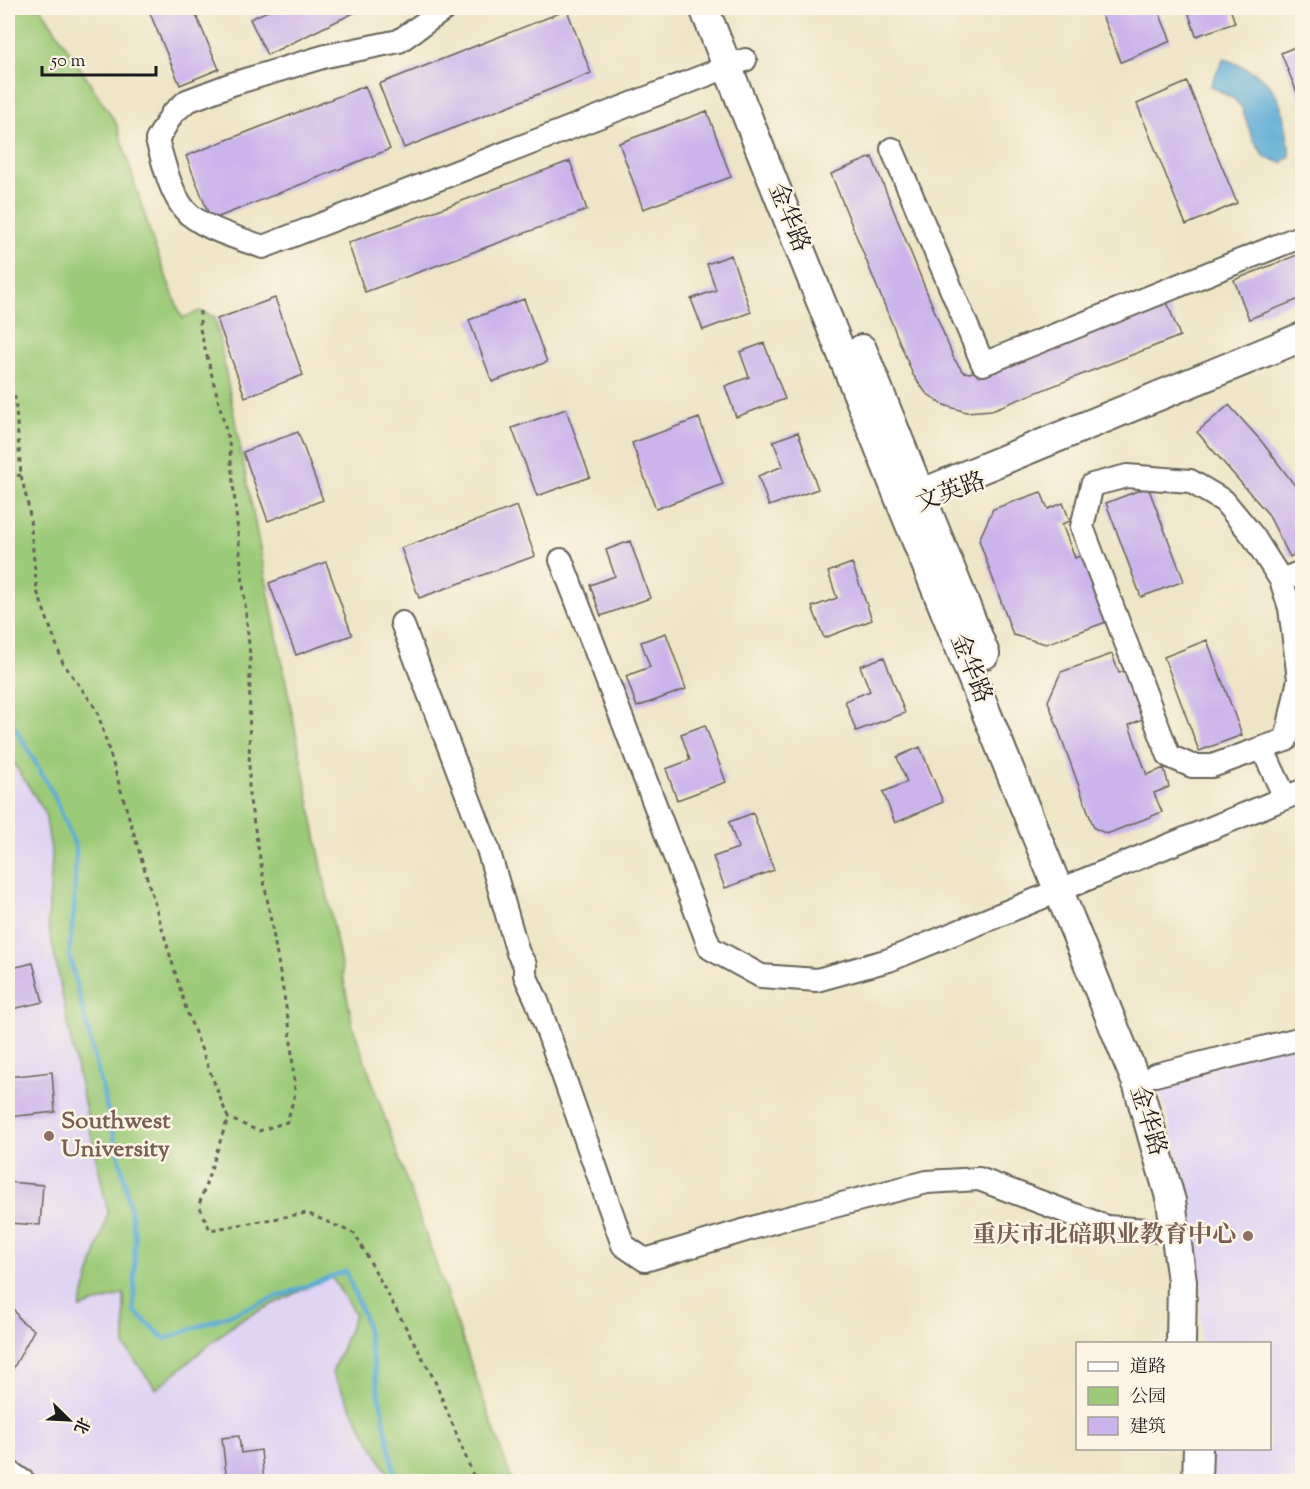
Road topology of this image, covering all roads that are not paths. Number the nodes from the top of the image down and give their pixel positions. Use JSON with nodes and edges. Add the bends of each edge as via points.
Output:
{"nodes":[{"id":1,"x":446,"y":8,"type":"edge"},
{"id":2,"x":705,"y":8,"type":"edge"},
{"id":3,"x":725,"y":8,"type":"edge"},
{"id":4,"x":737,"y":64,"type":"junction"},
{"id":5,"x":892,"y":149,"type":"dead end"},
{"id":6,"x":1302,"y":236,"type":"edge"},
{"id":7,"x":1302,"y":337,"type":"edge"},
{"id":8,"x":1302,"y":354,"type":"edge"},
{"id":9,"x":916,"y":503,"type":"junction"},
{"id":10,"x":561,"y":560,"type":"dead end"},
{"id":11,"x":1302,"y":572,"type":"edge"},
{"id":12,"x":1281,"y":580,"type":"junction"},
{"id":13,"x":402,"y":623,"type":"dead end"},
{"id":14,"x":1262,"y":748,"type":"junction"},
{"id":15,"x":1294,"y":794,"type":"edge"},
{"id":16,"x":1068,"y":886,"type":"junction"},
{"id":17,"x":1302,"y":1038,"type":"edge"},
{"id":18,"x":1155,"y":1075,"type":"junction"},
{"id":19,"x":1175,"y":1232,"type":"junction"},
{"id":20,"x":1181,"y":1342,"type":"edge"},
{"id":21,"x":1200,"y":1342,"type":"edge"},
{"id":22,"x":1179,"y":1450,"type":"edge"},
{"id":23,"x":1198,"y":1450,"type":"edge"},
{"id":24,"x":8,"y":1472,"type":"edge"},
{"id":25,"x":24,"y":1482,"type":"edge"},
{"id":26,"x":1179,"y":1482,"type":"edge"},
{"id":27,"x":1197,"y":1482,"type":"edge"}],
"edges":[{"from":1,"to":4,"type":"street","via":[[399,41],[326,56],[187,101],[172,114],[157,140],[171,186],[185,210],[213,229],[263,246]]},
{"from":2,"to":4,"type":"main road","name":"金华路"},
{"from":3,"to":4,"type":"main road","name":"金华路"},
{"from":4,"to":9,"type":"main road","name":"金华路"},
{"from":5,"to":6,"type":"street","via":[[983,364]]},
{"from":7,"to":9,"type":"main road","name":"文英路"},
{"from":8,"to":9,"type":"main road","name":"文英路"},
{"from":9,"to":16,"type":"main road","name":"金华路"},
{"from":10,"to":16,"type":"street","via":[[710,948],[761,976],[816,980],[889,960]]},
{"from":11,"to":12,"type":"street"},
{"from":12,"to":14,"type":"street","via":[[1290,608],[1299,680],[1286,740]]},
{"from":12,"to":14,"type":"street","via":[[1253,536],[1224,501],[1190,481],[1127,476],[1092,485],[1082,527],[1169,756],[1192,766],[1212,766]]},
{"from":13,"to":19,"type":"street","via":[[488,849],[525,975],[623,1245],[645,1260],[927,1182],[979,1179],[1107,1227]]},
{"from":14,"to":15,"type":"street"},
{"from":15,"to":16,"type":"street"},
{"from":16,"to":18,"type":"main road","name":"金华路"},
{"from":16,"to":19,"type":"main road","name":"金华路","via":[[1138,1086]]},
{"from":17,"to":18,"type":"street"},
{"from":18,"to":21,"type":"main road","name":"金华路","via":[[1188,1189],[1201,1283]]},
{"from":19,"to":20,"type":"main road","name":"金华路","via":[[1182,1281]]},
{"from":22,"to":26,"type":"main road"},
{"from":23,"to":27,"type":"main road"},
{"from":24,"to":25,"type":"street"}]}
